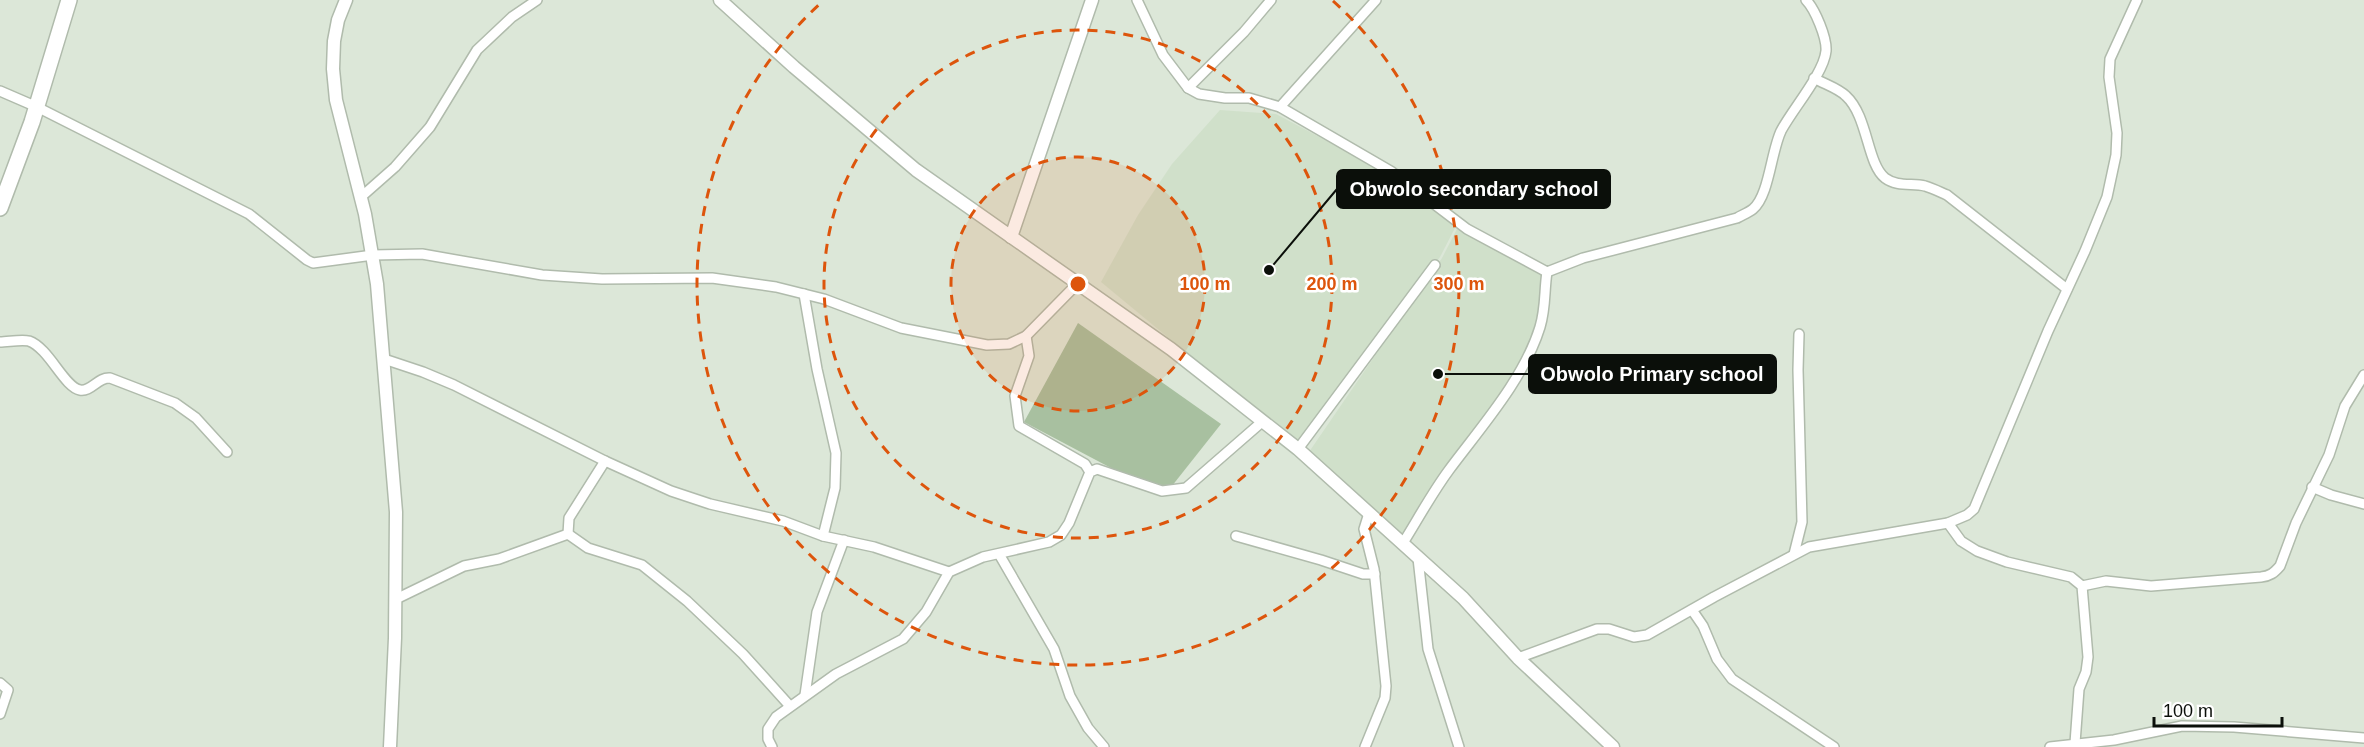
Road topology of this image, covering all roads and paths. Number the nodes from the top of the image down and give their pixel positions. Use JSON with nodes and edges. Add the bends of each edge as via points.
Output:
{"nodes":[{"id":1,"x":69,"y":0,"type":"edge"},
{"id":2,"x":346,"y":0,"type":"edge"},
{"id":3,"x":537,"y":0,"type":"edge"},
{"id":4,"x":720,"y":0,"type":"edge"},
{"id":5,"x":1092,"y":0,"type":"edge"},
{"id":6,"x":1137,"y":0,"type":"edge"},
{"id":7,"x":1271,"y":0,"type":"edge"},
{"id":8,"x":1376,"y":0,"type":"edge"},
{"id":9,"x":1806,"y":0,"type":"edge"},
{"id":10,"x":2137,"y":0,"type":"edge"},
{"id":11,"x":1814,"y":78,"type":"junction"},
{"id":12,"x":1188,"y":88,"type":"junction"},
{"id":13,"x":0,"y":91,"type":"edge"},
{"id":14,"x":37,"y":107,"type":"junction"},
{"id":15,"x":1280,"y":107,"type":"junction"},
{"id":16,"x":360,"y":197,"type":"junction"},
{"id":17,"x":0,"y":208,"type":"edge"},
{"id":18,"x":1011,"y":237,"type":"junction"},
{"id":19,"x":372,"y":255,"type":"junction"},
{"id":20,"x":1435,"y":265,"type":"dead end"},
{"id":21,"x":1547,"y":272,"type":"junction"},
{"id":22,"x":1078,"y":283,"type":"junction"},
{"id":23,"x":2067,"y":289,"type":"junction"},
{"id":24,"x":804,"y":294,"type":"junction"},
{"id":25,"x":1799,"y":334,"type":"dead end"},
{"id":26,"x":1026,"y":336,"type":"junction"},
{"id":27,"x":0,"y":342,"type":"edge"},
{"id":28,"x":384,"y":359,"type":"junction"},
{"id":29,"x":2364,"y":375,"type":"edge"},
{"id":30,"x":1263,"y":421,"type":"junction"},
{"id":31,"x":1298,"y":449,"type":"junction"},
{"id":32,"x":227,"y":452,"type":"dead end"},
{"id":33,"x":605,"y":461,"type":"junction"},
{"id":34,"x":1090,"y":472,"type":"junction"},
{"id":35,"x":2312,"y":487,"type":"junction"},
{"id":36,"x":2364,"y":504,"type":"edge"},
{"id":37,"x":1369,"y":513,"type":"junction"},
{"id":38,"x":1948,"y":524,"type":"junction"},
{"id":39,"x":568,"y":534,"type":"junction"},
{"id":40,"x":823,"y":536,"type":"junction"},
{"id":41,"x":1236,"y":536,"type":"dead end"},
{"id":42,"x":844,"y":540,"type":"junction"},
{"id":43,"x":1403,"y":543,"type":"junction"},
{"id":44,"x":999,"y":554,"type":"junction"},
{"id":45,"x":1794,"y":554,"type":"junction"},
{"id":46,"x":1418,"y":558,"type":"junction"},
{"id":47,"x":949,"y":572,"type":"junction"},
{"id":48,"x":1375,"y":574,"type":"junction"},
{"id":49,"x":2082,"y":586,"type":"junction"},
{"id":50,"x":396,"y":599,"type":"junction"},
{"id":51,"x":1692,"y":610,"type":"junction"},
{"id":52,"x":1518,"y":658,"type":"junction"},
{"id":53,"x":0,"y":683,"type":"edge"},
{"id":54,"x":805,"y":695,"type":"junction"},
{"id":55,"x":789,"y":705,"type":"junction"},
{"id":56,"x":0,"y":714,"type":"edge"},
{"id":57,"x":2334,"y":736,"type":"junction"},
{"id":58,"x":2364,"y":738,"type":"edge"},
{"id":59,"x":2075,"y":743,"type":"junction"},
{"id":60,"x":390,"y":747,"type":"edge"},
{"id":61,"x":772,"y":747,"type":"edge"},
{"id":62,"x":1104,"y":747,"type":"edge"},
{"id":63,"x":1365,"y":747,"type":"edge"},
{"id":64,"x":1460,"y":747,"type":"edge"},
{"id":65,"x":1613,"y":747,"type":"edge"},
{"id":66,"x":1834,"y":747,"type":"edge"},
{"id":67,"x":2050,"y":747,"type":"edge"},
{"id":68,"x":2335,"y":747,"type":"edge"}],
"edges":[{"from":1,"to":14,"type":"main road"},
{"from":2,"to":16,"type":"street","via":[[334,41],[333,69],[336,100]]},
{"from":3,"to":16,"type":"street","via":[[477,50],[430,127],[395,167]]},
{"from":4,"to":18,"type":"street","via":[[916,170]]},
{"from":5,"to":18,"type":"street"},
{"from":6,"to":12,"type":"street","via":[[1163,55]]},
{"from":7,"to":12,"type":"street"},
{"from":8,"to":15,"type":"street"},
{"from":9,"to":11,"type":"street","via":[[1826,45],[1826,54]]},
{"from":10,"to":23,"type":"street","via":[[2110,59],[2116,144],[2107,197]]},
{"from":11,"to":21,"type":"street","via":[[1781,131],[1762,197],[1754,208],[1737,218],[1584,258]]},
{"from":11,"to":23,"type":"street","via":[[1845,95],[1855,106],[1883,177],[1895,184],[1926,186],[1947,195]]},
{"from":12,"to":15,"type":"street","via":[[1199,94],[1249,98]]},
{"from":13,"to":14,"type":"street"},
{"from":14,"to":17,"type":"main road"},
{"from":14,"to":19,"type":"street","via":[[249,214],[307,260],[320,263]]},
{"from":15,"to":21,"type":"street","via":[[1392,172],[1467,229]]},
{"from":16,"to":19,"type":"street"},
{"from":18,"to":22,"type":"street"},
{"from":19,"to":24,"type":"street","via":[[422,254],[602,279],[712,278]]},
{"from":19,"to":28,"type":"street"},
{"from":20,"to":31,"type":"street"},
{"from":21,"to":43,"type":"street","via":[[1547,296],[1531,349],[1501,402],[1439,483]]},
{"from":22,"to":26,"type":"street"},
{"from":22,"to":30,"type":"street"},
{"from":23,"to":38,"type":"street","via":[[1974,509]]},
{"from":24,"to":26,"type":"street","via":[[921,334],[987,345],[1009,344]]},
{"from":24,"to":40,"type":"street","via":[[836,453],[835,488]]},
{"from":25,"to":45,"type":"street","via":[[1802,522]]},
{"from":26,"to":34,"type":"street","via":[[1029,356],[1015,396],[1019,426],[1085,465]]},
{"from":27,"to":32,"type":"street","via":[[27,341],[35,345],[79,390],[110,378],[175,403],[196,418]]},
{"from":28,"to":33,"type":"street","via":[[454,385]]},
{"from":28,"to":50,"type":"street","via":[[396,512]]},
{"from":29,"to":35,"type":"street","via":[[2345,406],[2329,455]]},
{"from":30,"to":31,"type":"street"},
{"from":30,"to":34,"type":"street","via":[[1186,488],[1162,491],[1096,469]]},
{"from":31,"to":37,"type":"street"},
{"from":33,"to":39,"type":"street","via":[[569,518]]},
{"from":33,"to":40,"type":"street","via":[[671,491],[783,521]]},
{"from":34,"to":44,"type":"street","via":[[1062,535]]},
{"from":35,"to":36,"type":"street"},
{"from":35,"to":49,"type":"street","via":[[2280,566],[2269,576],[2151,586],[2106,581]]},
{"from":37,"to":43,"type":"street"},
{"from":37,"to":48,"type":"street","via":[[1364,529]]},
{"from":38,"to":45,"type":"street","via":[[1809,547]]},
{"from":38,"to":49,"type":"street","via":[[1977,551],[2072,577]]},
{"from":39,"to":50,"type":"street","via":[[499,559],[464,566]]},
{"from":39,"to":55,"type":"street","via":[[588,548],[642,566],[703,616]]},
{"from":40,"to":42,"type":"street"},
{"from":41,"to":48,"type":"street","via":[[1363,574]]},
{"from":42,"to":47,"type":"street"},
{"from":42,"to":54,"type":"street","via":[[817,612]]},
{"from":43,"to":46,"type":"street"},
{"from":44,"to":47,"type":"street"},
{"from":44,"to":62,"type":"street","via":[[1054,649],[1070,696]]},
{"from":45,"to":51,"type":"street"},
{"from":46,"to":52,"type":"street","via":[[1463,598]]},
{"from":46,"to":64,"type":"street","via":[[1428,649]]},
{"from":47,"to":54,"type":"street","via":[[926,612],[903,639]]},
{"from":48,"to":63,"type":"street","via":[[1386,686]]},
{"from":49,"to":59,"type":"street","via":[[2088,657],[2079,689]]},
{"from":50,"to":60,"type":"street"},
{"from":51,"to":52,"type":"street","via":[[1647,635],[1634,637],[1597,629]]},
{"from":51,"to":66,"type":"street","via":[[1732,679]]},
{"from":52,"to":65,"type":"street"},
{"from":53,"to":56,"type":"street","via":[[8,690]]},
{"from":54,"to":55,"type":"street"},
{"from":55,"to":61,"type":"street","via":[[768,729]]},
{"from":57,"to":58,"type":"street"},
{"from":57,"to":59,"type":"street","via":[[2182,726],[2114,740]]},
{"from":57,"to":68,"type":"street"},
{"from":59,"to":67,"type":"street"}]}
